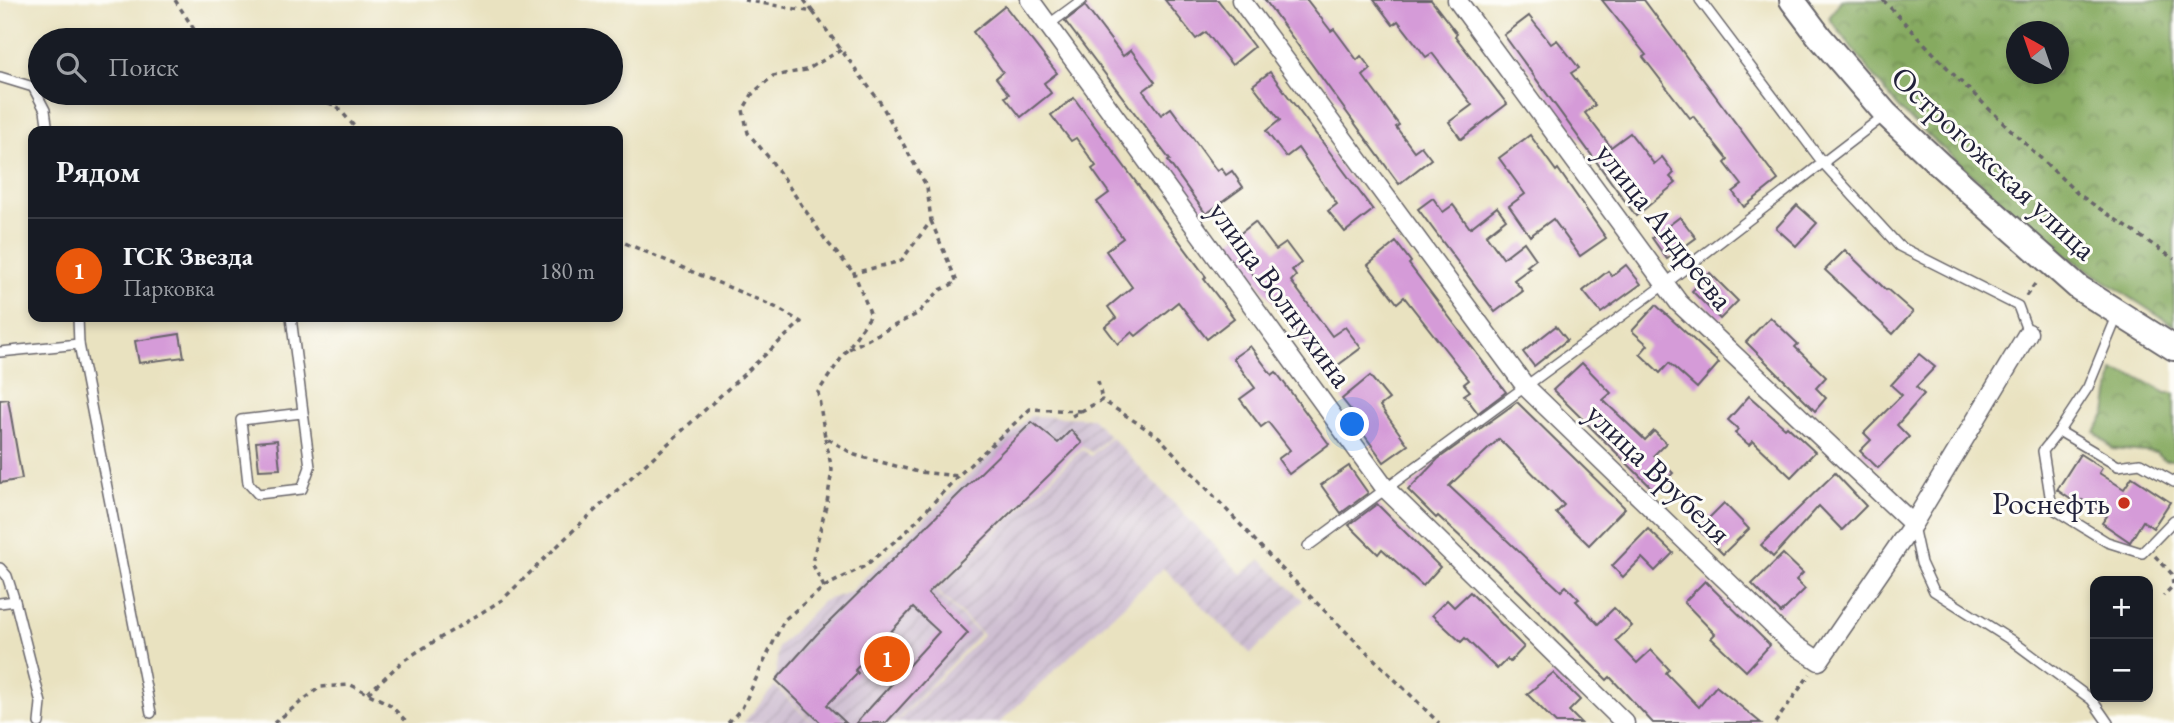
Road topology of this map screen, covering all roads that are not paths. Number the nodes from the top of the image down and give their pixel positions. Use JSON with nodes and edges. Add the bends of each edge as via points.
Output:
{"nodes":[{"id":1,"x":1030,"y":0,"type":"edge"},
{"id":2,"x":1082,"y":0,"type":"edge"},
{"id":3,"x":1241,"y":0,"type":"edge"},
{"id":4,"x":1457,"y":0,"type":"edge"},
{"id":5,"x":1700,"y":0,"type":"edge"},
{"id":6,"x":1792,"y":0,"type":"edge"},
{"id":7,"x":1048,"y":24,"type":"junction"},
{"id":8,"x":0,"y":76,"type":"edge"},
{"id":9,"x":28,"y":85,"type":"edge"},
{"id":10,"x":42,"y":105,"type":"edge"},
{"id":11,"x":1886,"y":114,"type":"junction"},
{"id":12,"x":47,"y":126,"type":"edge"},
{"id":13,"x":1823,"y":163,"type":"junction"},
{"id":14,"x":1665,"y":284,"type":"junction"},
{"id":15,"x":2119,"y":313,"type":"junction"},
{"id":16,"x":78,"y":322,"type":"edge"},
{"id":17,"x":292,"y":322,"type":"edge"},
{"id":18,"x":2028,"y":333,"type":"joint"},
{"id":19,"x":79,"y":344,"type":"junction"},
{"id":20,"x":2174,"y":348,"type":"edge"},
{"id":21,"x":0,"y":352,"type":"edge"},
{"id":22,"x":1526,"y":387,"type":"junction"},
{"id":23,"x":302,"y":414,"type":"junction"},
{"id":24,"x":2059,"y":431,"type":"junction"},
{"id":25,"x":2174,"y":482,"type":"edge"},
{"id":26,"x":1385,"y":488,"type":"junction"},
{"id":27,"x":2174,"y":520,"type":"edge"},
{"id":28,"x":1913,"y":524,"type":"junction"},
{"id":29,"x":1308,"y":546,"type":"dead end"},
{"id":30,"x":0,"y":568,"type":"edge"},
{"id":31,"x":15,"y":601,"type":"junction"},
{"id":32,"x":0,"y":603,"type":"edge"},
{"id":33,"x":151,"y":713,"type":"dead end"},
{"id":34,"x":39,"y":723,"type":"edge"},
{"id":35,"x":1625,"y":723,"type":"edge"},
{"id":36,"x":2108,"y":723,"type":"edge"}],
"edges":[{"from":1,"to":7,"type":"street","name":"улица Волнухина"},
{"from":2,"to":7,"type":"lane"},
{"from":3,"to":22,"type":"street","name":"улица Врубеля"},
{"from":4,"to":14,"type":"street","name":"улица Андреева"},
{"from":5,"to":13,"type":"lane"},
{"from":6,"to":11,"type":"street","name":"Острогожская улица"},
{"from":7,"to":26,"type":"street","name":"улица Волнухина"},
{"from":8,"to":9,"type":"lane"},
{"from":10,"to":12,"type":"lane"},
{"from":11,"to":13,"type":"lane"},
{"from":11,"to":15,"type":"street","name":"Острогожская улица","via":[[2051,265]]},
{"from":13,"to":14,"type":"lane"},
{"from":13,"to":18,"type":"lane","via":[[1899,246],[2018,306]]},
{"from":14,"to":22,"type":"lane"},
{"from":14,"to":28,"type":"street","name":"улица Андреева","via":[[1679,303]]},
{"from":15,"to":20,"type":"street","name":"Острогожская улица"},
{"from":15,"to":24,"type":"lane","via":[[2088,387]]},
{"from":16,"to":19,"type":"lane"},
{"from":17,"to":23,"type":"lane"},
{"from":18,"to":28,"type":"street"},
{"from":19,"to":21,"type":"lane"},
{"from":19,"to":33,"type":"lane"},
{"from":22,"to":26,"type":"lane"},
{"from":22,"to":28,"type":"street","name":"улица Врубеля","via":[[1788,641],[1819,661]]},
{"from":23,"to":23,"type":"lane","via":[[310,467],[302,489],[258,494],[248,483],[241,420]]},
{"from":24,"to":25,"type":"lane","via":[[2119,466],[2140,463]]},
{"from":24,"to":27,"type":"lane","via":[[2043,451],[2052,508],[2107,542],[2142,553]]},
{"from":26,"to":29,"type":"lane"},
{"from":26,"to":35,"type":"street","name":"улица Волнухина"},
{"from":28,"to":36,"type":"lane","via":[[1921,563],[1934,591],[2092,700]]},
{"from":30,"to":31,"type":"lane"},
{"from":31,"to":32,"type":"lane"},
{"from":31,"to":34,"type":"lane","via":[[41,703]]}]}
